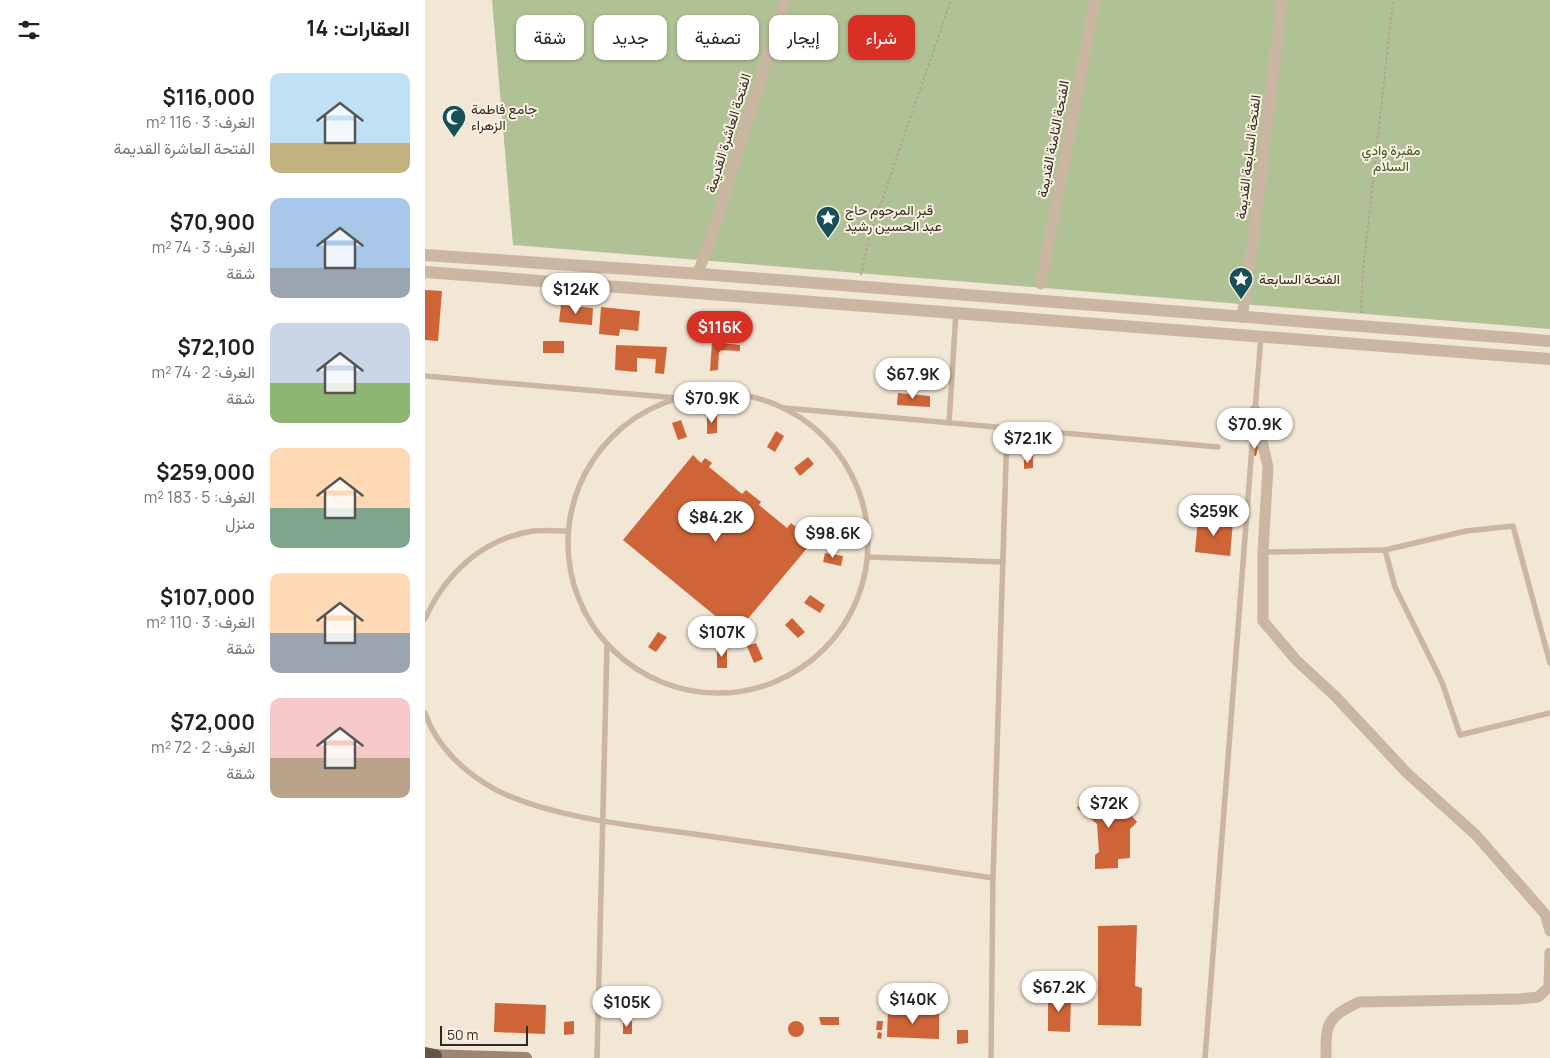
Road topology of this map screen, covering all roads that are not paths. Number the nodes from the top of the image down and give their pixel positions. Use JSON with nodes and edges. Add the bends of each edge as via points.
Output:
{"nodes":[{"id":1,"x":785,"y":0,"type":"edge"},
{"id":2,"x":1095,"y":0,"type":"edge"},
{"id":3,"x":1282,"y":0,"type":"edge"},
{"id":4,"x":425,"y":255,"type":"edge"},
{"id":5,"x":425,"y":272,"type":"edge"},
{"id":6,"x":698,"y":274,"type":"junction"},
{"id":7,"x":737,"y":276,"type":"junction"},
{"id":8,"x":779,"y":280,"type":"junction"},
{"id":9,"x":1041,"y":284,"type":"dead end"},
{"id":10,"x":739,"y":295,"type":"junction"},
{"id":11,"x":776,"y":298,"type":"junction"},
{"id":12,"x":957,"y":312,"type":"junction"},
{"id":13,"x":1242,"y":318,"type":"junction"},
{"id":14,"x":1261,"y":336,"type":"junction"},
{"id":15,"x":1530,"y":339,"type":"junction"},
{"id":16,"x":1550,"y":341,"type":"edge"},
{"id":17,"x":1531,"y":358,"type":"junction"},
{"id":18,"x":1550,"y":359,"type":"edge"},
{"id":19,"x":425,"y":376,"type":"edge"},
{"id":20,"x":679,"y":398,"type":"junction"},
{"id":21,"x":783,"y":408,"type":"junction"},
{"id":22,"x":1255,"y":410,"type":"junction"},
{"id":23,"x":949,"y":422,"type":"junction"},
{"id":24,"x":1007,"y":428,"type":"junction"},
{"id":25,"x":1218,"y":447,"type":"dead end"},
{"id":26,"x":567,"y":531,"type":"junction"},
{"id":27,"x":1385,"y":550,"type":"junction"},
{"id":28,"x":1263,"y":552,"type":"junction"},
{"id":29,"x":868,"y":557,"type":"junction"},
{"id":30,"x":1003,"y":562,"type":"junction"},
{"id":31,"x":425,"y":619,"type":"edge"},
{"id":32,"x":607,"y":646,"type":"junction"},
{"id":33,"x":1550,"y":663,"type":"edge"},
{"id":34,"x":1550,"y":712,"type":"edge"},
{"id":35,"x":425,"y":713,"type":"edge"},
{"id":36,"x":603,"y":821,"type":"junction"},
{"id":37,"x":993,"y":878,"type":"junction"},
{"id":38,"x":1550,"y":931,"type":"edge"},
{"id":39,"x":1550,"y":953,"type":"edge"},
{"id":40,"x":1550,"y":981,"type":"edge"},
{"id":41,"x":428,"y":1055,"type":"edge"},
{"id":42,"x":526,"y":1058,"type":"edge"},
{"id":43,"x":597,"y":1058,"type":"edge"},
{"id":44,"x":991,"y":1058,"type":"edge"},
{"id":45,"x":1205,"y":1058,"type":"edge"},
{"id":46,"x":1326,"y":1058,"type":"edge"}],
"edges":[{"from":1,"to":6,"type":"street","name":"الفتحة العاشرة القديمة"},
{"from":2,"to":9,"type":"street","name":"الفتحة الثامنة القديمة"},
{"from":3,"to":13,"type":"street","name":"الفتحة السابعة القديمة"},
{"from":4,"to":6,"type":"street"},
{"from":5,"to":10,"type":"street"},
{"from":6,"to":7,"type":"street"},
{"from":7,"to":8,"type":"street"},
{"from":7,"to":10,"type":"street","via":[[742,287]]},
{"from":8,"to":11,"type":"street","via":[[774,288]]},
{"from":8,"to":13,"type":"street"},
{"from":10,"to":11,"type":"street"},
{"from":11,"to":12,"type":"street"},
{"from":12,"to":14,"type":"street"},
{"from":12,"to":23,"type":"lane"},
{"from":13,"to":15,"type":"street"},
{"from":14,"to":17,"type":"street"},
{"from":14,"to":22,"type":"lane"},
{"from":15,"to":16,"type":"street"},
{"from":15,"to":17,"type":"street","via":[[1534,346]]},
{"from":17,"to":18,"type":"street"},
{"from":19,"to":20,"type":"lane"},
{"from":20,"to":21,"type":"lane","via":[[714,393],[749,396]]},
{"from":20,"to":26,"type":"lane","via":[[645,412],[615,433],[591,461],[575,495]]},
{"from":21,"to":23,"type":"lane"},
{"from":21,"to":29,"type":"lane","via":[[809,424],[831,444],[849,469],[861,497],[868,527]]},
{"from":22,"to":28,"type":"street","via":[[1267,467]]},
{"from":22,"to":45,"type":"lane"},
{"from":23,"to":24,"type":"lane"},
{"from":24,"to":25,"type":"lane"},
{"from":24,"to":30,"type":"lane"},
{"from":26,"to":31,"type":"lane","via":[[533,531],[488,546],[457,568],[435,597]]},
{"from":26,"to":32,"type":"lane","via":[[568,562],[575,592],[588,620]]},
{"from":27,"to":28,"type":"lane"},
{"from":27,"to":33,"type":"lane","via":[[1466,531],[1513,526]]},
{"from":27,"to":34,"type":"lane","via":[[1395,587],[1442,682],[1461,735]]},
{"from":28,"to":38,"type":"street","via":[[1263,622],[1407,773],[1482,842],[1545,914]]},
{"from":29,"to":30,"type":"lane"},
{"from":29,"to":32,"type":"lane","via":[[861,591],[847,623],[825,650],[805,666],[767,686],[733,693],[698,693],[664,684],[633,668]]},
{"from":30,"to":37,"type":"lane"},
{"from":32,"to":36,"type":"lane"},
{"from":35,"to":36,"type":"lane","via":[[437,738],[455,761],[477,779],[500,792],[537,805]]},
{"from":36,"to":37,"type":"lane"},
{"from":36,"to":43,"type":"lane"},
{"from":37,"to":44,"type":"lane"},
{"from":39,"to":40,"type":"street"},
{"from":40,"to":46,"type":"street","via":[[1549,987],[1537,997],[1519,999],[1359,1002],[1340,1012],[1326,1030]]},
{"from":41,"to":42,"type":"main road"}]}
